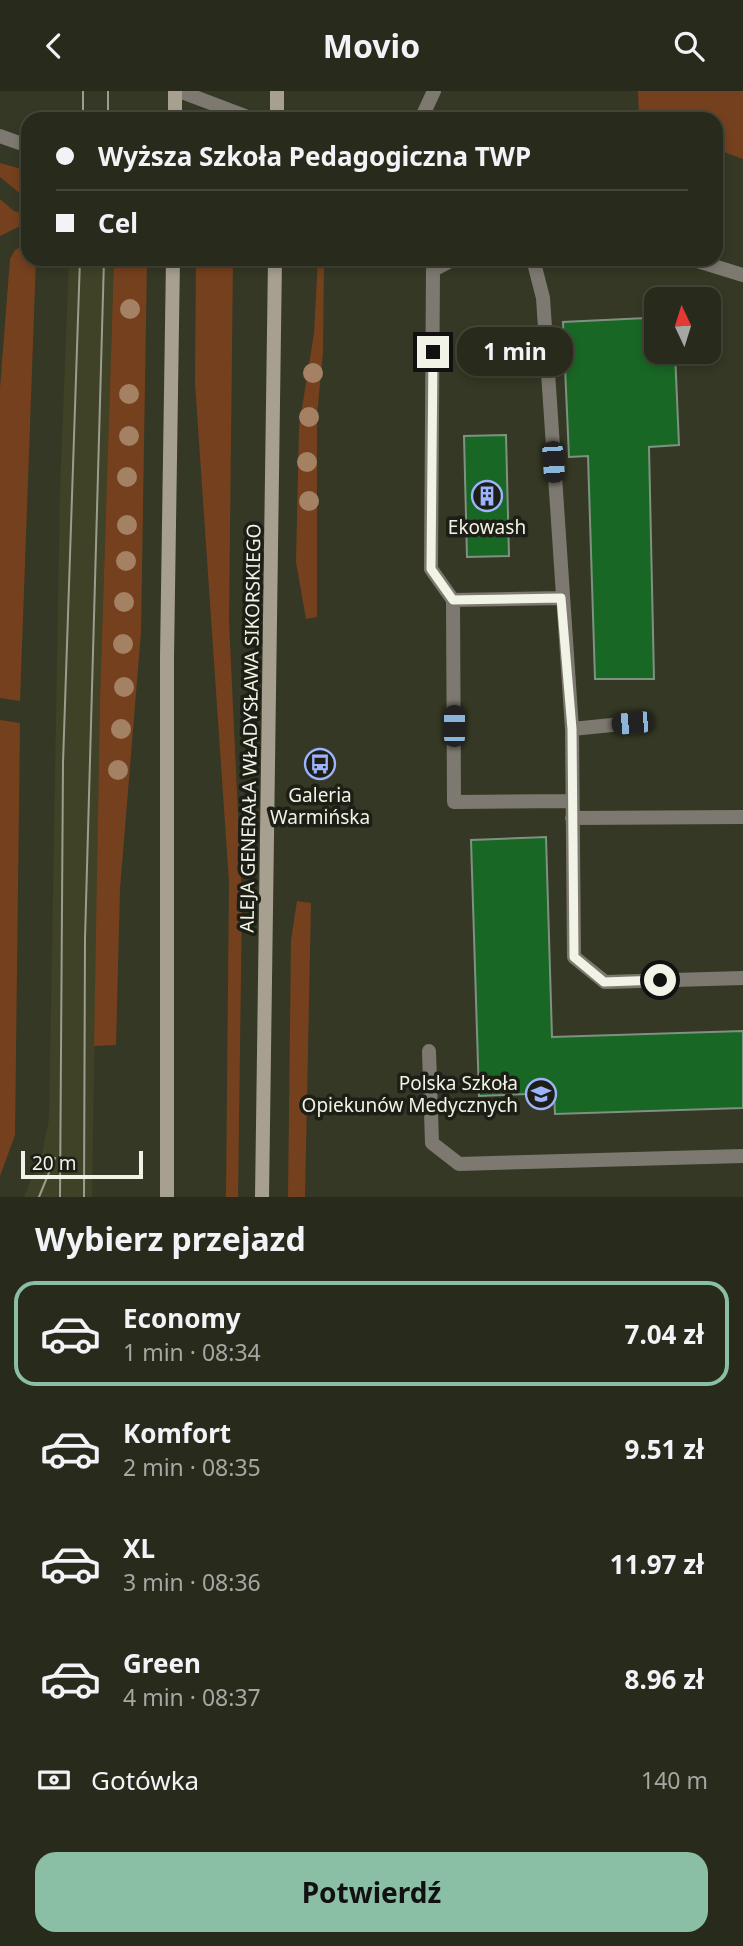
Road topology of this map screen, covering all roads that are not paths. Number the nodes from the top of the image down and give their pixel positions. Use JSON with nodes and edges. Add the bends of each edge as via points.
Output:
{"nodes":[{"id":1,"x":177,"y":91,"type":"edge"},
{"id":2,"x":277,"y":91,"type":"edge"},
{"id":3,"x":435,"y":91,"type":"edge"},
{"id":4,"x":176,"y":112,"type":"edge"},
{"id":5,"x":234,"y":112,"type":"edge"},
{"id":6,"x":277,"y":112,"type":"edge"},
{"id":7,"x":424,"y":112,"type":"edge"},
{"id":8,"x":0,"y":136,"type":"edge"},
{"id":9,"x":21,"y":144,"type":"edge"},
{"id":10,"x":173,"y":266,"type":"edge"},
{"id":11,"x":275,"y":266,"type":"edge"},
{"id":12,"x":441,"y":266,"type":"edge"},
{"id":13,"x":535,"y":266,"type":"edge"},
{"id":14,"x":714,"y":266,"type":"edge"},
{"id":15,"x":743,"y":275,"type":"edge"},
{"id":16,"x":561,"y":598,"type":"junction"},
{"id":17,"x":453,"y":600,"type":"junction"},
{"id":18,"x":632,"y":723,"type":"dead end"},
{"id":19,"x":572,"y":729,"type":"junction"},
{"id":20,"x":571,"y":801,"type":"junction"},
{"id":21,"x":743,"y":817,"type":"edge"},
{"id":22,"x":572,"y":818,"type":"junction"},
{"id":23,"x":743,"y":978,"type":"edge"},
{"id":24,"x":429,"y":1051,"type":"dead end"},
{"id":25,"x":743,"y":1156,"type":"edge"},
{"id":26,"x":167,"y":1197,"type":"edge"},
{"id":27,"x":262,"y":1197,"type":"edge"}],
"edges":[{"from":1,"to":4,"type":"main road"},
{"from":1,"to":5,"type":"lane"},
{"from":2,"to":6,"type":"main road"},
{"from":3,"to":7,"type":"lane"},
{"from":8,"to":9,"type":"lane"},
{"from":10,"to":26,"type":"main road"},
{"from":11,"to":27,"type":"main road","name":"ALEJA GENERAŁA WŁADYSŁAWA SIKORSKIEGO"},
{"from":12,"to":17,"type":"lane","via":[[433,270],[431,569]]},
{"from":13,"to":16,"type":"lane","via":[[543,298]]},
{"from":14,"to":15,"type":"lane"},
{"from":16,"to":17,"type":"lane"},
{"from":16,"to":19,"type":"lane"},
{"from":17,"to":20,"type":"lane","via":[[454,802]]},
{"from":18,"to":19,"type":"lane"},
{"from":19,"to":20,"type":"lane"},
{"from":20,"to":22,"type":"lane"},
{"from":21,"to":22,"type":"lane"},
{"from":22,"to":23,"type":"lane","via":[[574,957],[604,982]]},
{"from":24,"to":25,"type":"lane","via":[[432,1143],[459,1164]]}]}
